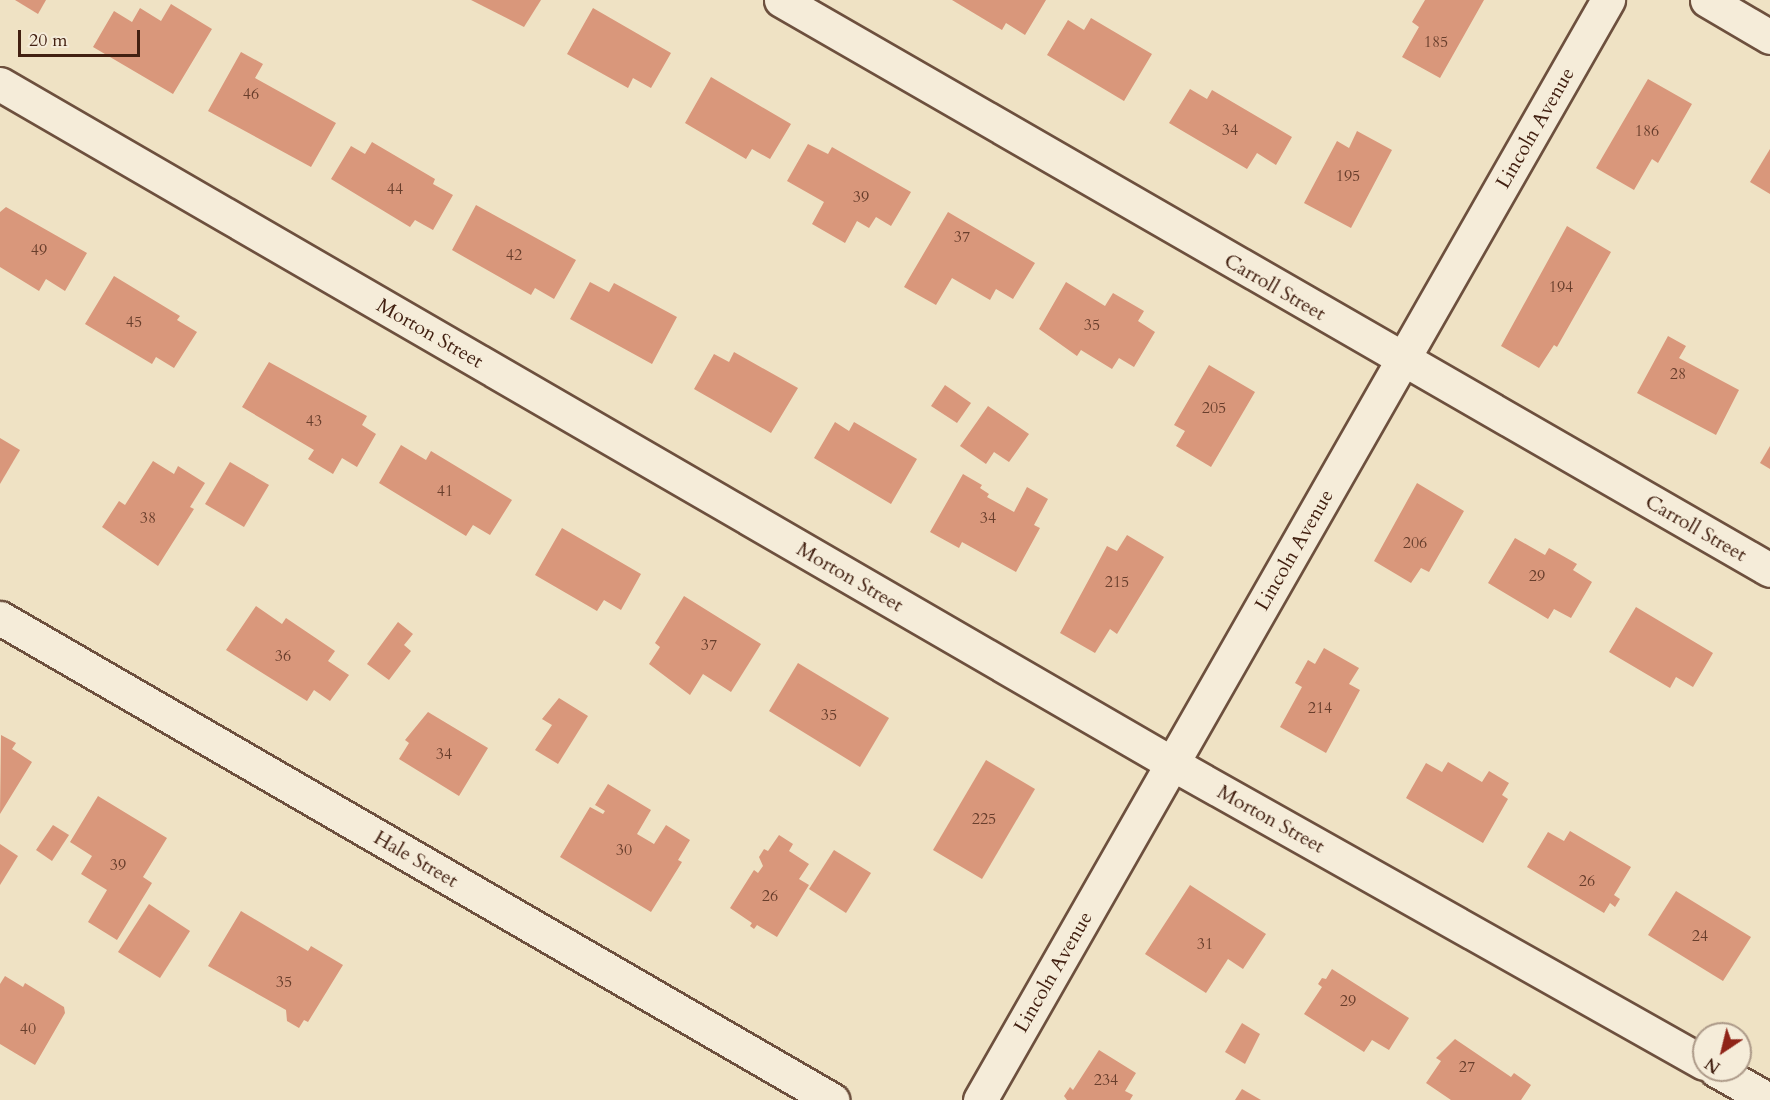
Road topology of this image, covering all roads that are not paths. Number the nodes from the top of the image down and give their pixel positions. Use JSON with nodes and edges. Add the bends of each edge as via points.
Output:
{"nodes":[{"id":1,"x":781,"y":0,"type":"edge"},
{"id":2,"x":1608,"y":0,"type":"edge"},
{"id":3,"x":1707,"y":0,"type":"edge"},
{"id":4,"x":1770,"y":37,"type":"edge"},
{"id":5,"x":0,"y":84,"type":"edge"},
{"id":6,"x":1403,"y":361,"type":"junction"},
{"id":7,"x":1770,"y":570,"type":"edge"},
{"id":8,"x":0,"y":618,"type":"edge"},
{"id":9,"x":1173,"y":764,"type":"junction"},
{"id":10,"x":1692,"y":1056,"type":"edge"},
{"id":11,"x":1737,"y":1082,"type":"edge"},
{"id":12,"x":832,"y":1100,"type":"edge"},
{"id":13,"x":980,"y":1100,"type":"edge"},
{"id":14,"x":1769,"y":1100,"type":"edge"}],
"edges":[{"from":1,"to":6,"type":"street","name":"Carroll Street"},
{"from":2,"to":6,"type":"street","name":"Lincoln Avenue"},
{"from":3,"to":4,"type":"street"},
{"from":5,"to":9,"type":"street","name":"Morton Street"},
{"from":6,"to":7,"type":"street","name":"Carroll Street"},
{"from":6,"to":9,"type":"street","name":"Lincoln Avenue"},
{"from":8,"to":12,"type":"street","name":"Hale Street"},
{"from":9,"to":10,"type":"street","name":"Morton Street"},
{"from":9,"to":13,"type":"street","name":"Lincoln Avenue"},
{"from":11,"to":14,"type":"street"}]}
